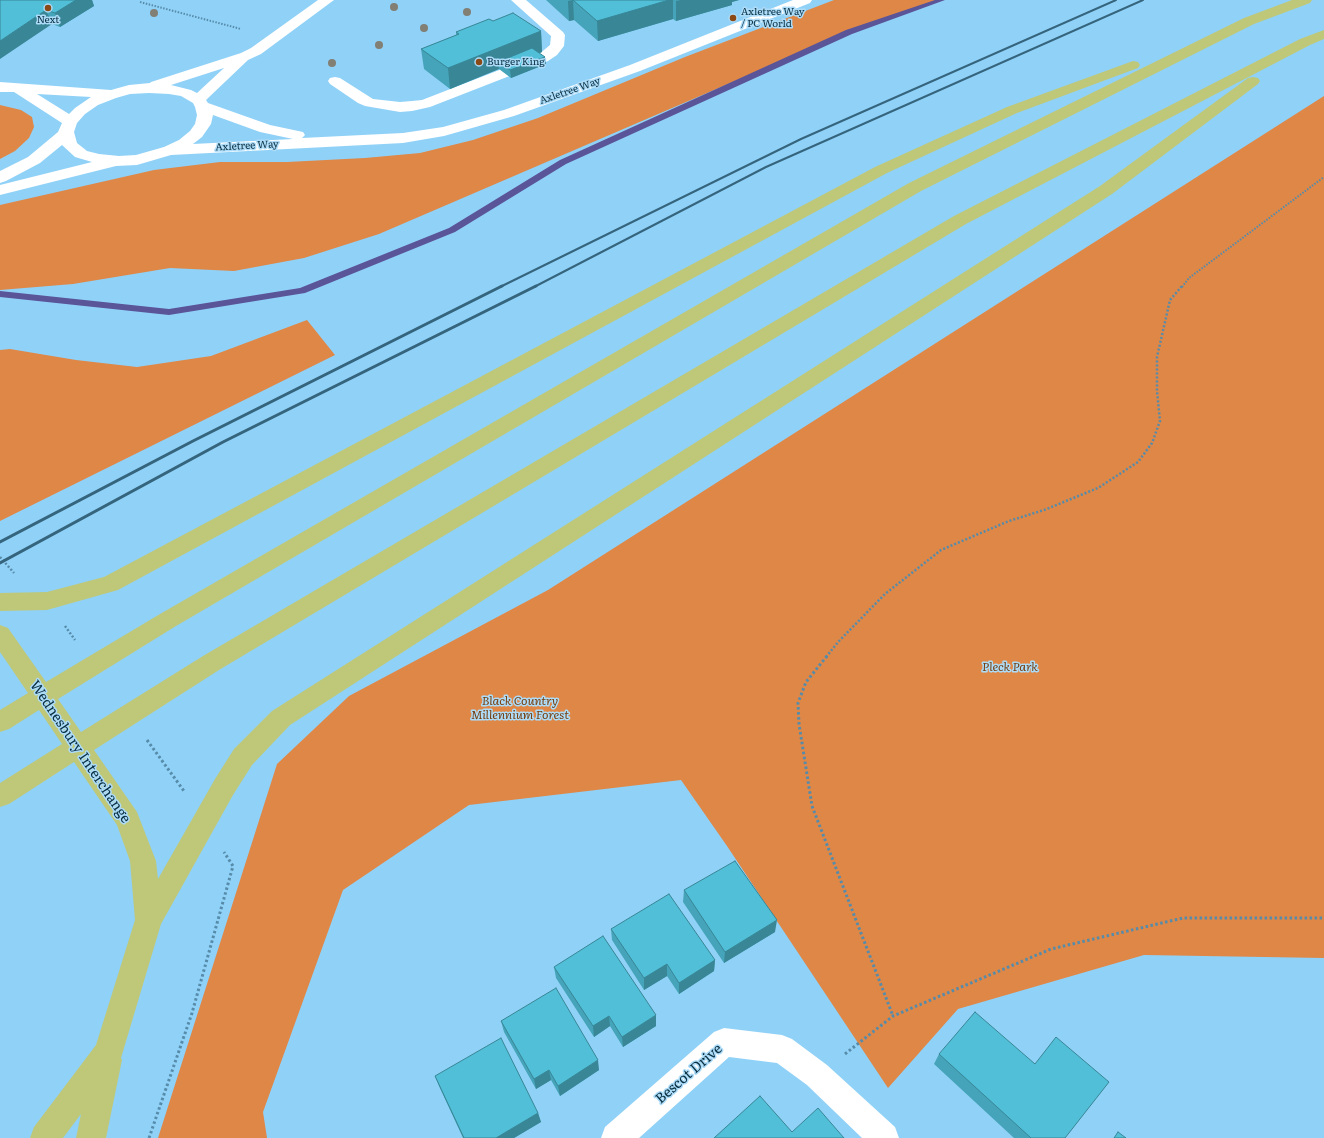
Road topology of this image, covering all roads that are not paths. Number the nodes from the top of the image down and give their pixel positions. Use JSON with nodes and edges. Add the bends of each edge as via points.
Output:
{"nodes":[{"id":1,"x":327,"y":0,"type":"edge"},
{"id":2,"x":805,"y":0,"type":"edge"},
{"id":3,"x":1305,"y":0,"type":"edge"},
{"id":4,"x":523,"y":4,"type":"edge"},
{"id":5,"x":1249,"y":21,"type":"junction"},
{"id":6,"x":1324,"y":34,"type":"edge"},
{"id":7,"x":1305,"y":42,"type":"junction"},
{"id":8,"x":246,"y":56,"type":"junction"},
{"id":9,"x":335,"y":81,"type":"dead end"},
{"id":10,"x":0,"y":87,"type":"edge"},
{"id":11,"x":149,"y":88,"type":"junction"},
{"id":12,"x":20,"y":89,"type":"junction"},
{"id":13,"x":110,"y":94,"type":"junction"},
{"id":14,"x":201,"y":103,"type":"junction"},
{"id":15,"x":68,"y":128,"type":"junction"},
{"id":16,"x":324,"y":141,"type":"junction"},
{"id":17,"x":170,"y":150,"type":"junction"},
{"id":18,"x":119,"y":161,"type":"junction"},
{"id":19,"x":0,"y":178,"type":"edge"},
{"id":20,"x":0,"y":190,"type":"edge"},
{"id":21,"x":0,"y":602,"type":"edge"},
{"id":22,"x":0,"y":634,"type":"edge"},
{"id":23,"x":0,"y":722,"type":"edge"},
{"id":24,"x":0,"y":796,"type":"edge"},
{"id":25,"x":149,"y":920,"type":"junction"},
{"id":26,"x":108,"y":1053,"type":"junction"},
{"id":27,"x":45,"y":1138,"type":"edge"},
{"id":28,"x":90,"y":1138,"type":"edge"},
{"id":29,"x":616,"y":1138,"type":"edge"},
{"id":30,"x":884,"y":1138,"type":"edge"}],
"edges":[{"from":1,"to":8,"type":"street","via":[[266,45]]},
{"from":2,"to":16,"type":"street","name":"Axletree Way","via":[[635,68],[509,113],[444,131],[403,138]]},
{"from":3,"to":5,"type":"highway"},
{"from":4,"to":9,"type":"street","via":[[558,35],[557,46],[543,58],[425,104],[400,107],[370,103]]},
{"from":5,"to":21,"type":"highway","via":[[1012,110],[881,170],[110,584],[47,601]]},
{"from":5,"to":23,"type":"highway","via":[[915,187],[168,620]]},
{"from":6,"to":7,"type":"highway"},
{"from":7,"to":24,"type":"highway","via":[[960,220],[218,658]]},
{"from":7,"to":25,"type":"highway","via":[[1106,190],[281,718],[243,757]]},
{"from":8,"to":11,"type":"street"},
{"from":8,"to":14,"type":"street"},
{"from":10,"to":12,"type":"street"},
{"from":11,"to":13,"type":"street"},
{"from":11,"to":14,"type":"street","name":"Axletree Way","via":[[186,93]]},
{"from":12,"to":13,"type":"street"},
{"from":12,"to":15,"type":"street"},
{"from":13,"to":15,"type":"street","via":[[80,111]]},
{"from":14,"to":16,"type":"street","name":"Axletree Way","via":[[266,129]]},
{"from":14,"to":17,"type":"street","via":[[205,115],[203,124],[185,143]]},
{"from":15,"to":18,"type":"street","via":[[70,145],[81,154]]},
{"from":15,"to":19,"type":"street","via":[[34,160]]},
{"from":16,"to":17,"type":"street","name":"Axletree Way"},
{"from":17,"to":18,"type":"street","via":[[137,160]]},
{"from":18,"to":20,"type":"street"},
{"from":22,"to":25,"type":"highway","name":"Wednesbury Interchange","via":[[128,820],[143,861]]},
{"from":25,"to":26,"type":"highway","name":"Wednesbury Interchange"},
{"from":26,"to":27,"type":"highway","name":"Wednesbury Interchange"},
{"from":26,"to":28,"type":"highway"},
{"from":29,"to":30,"type":"street","name":"Bescot Drive","via":[[724,1042],[782,1049],[817,1075]]}]}
